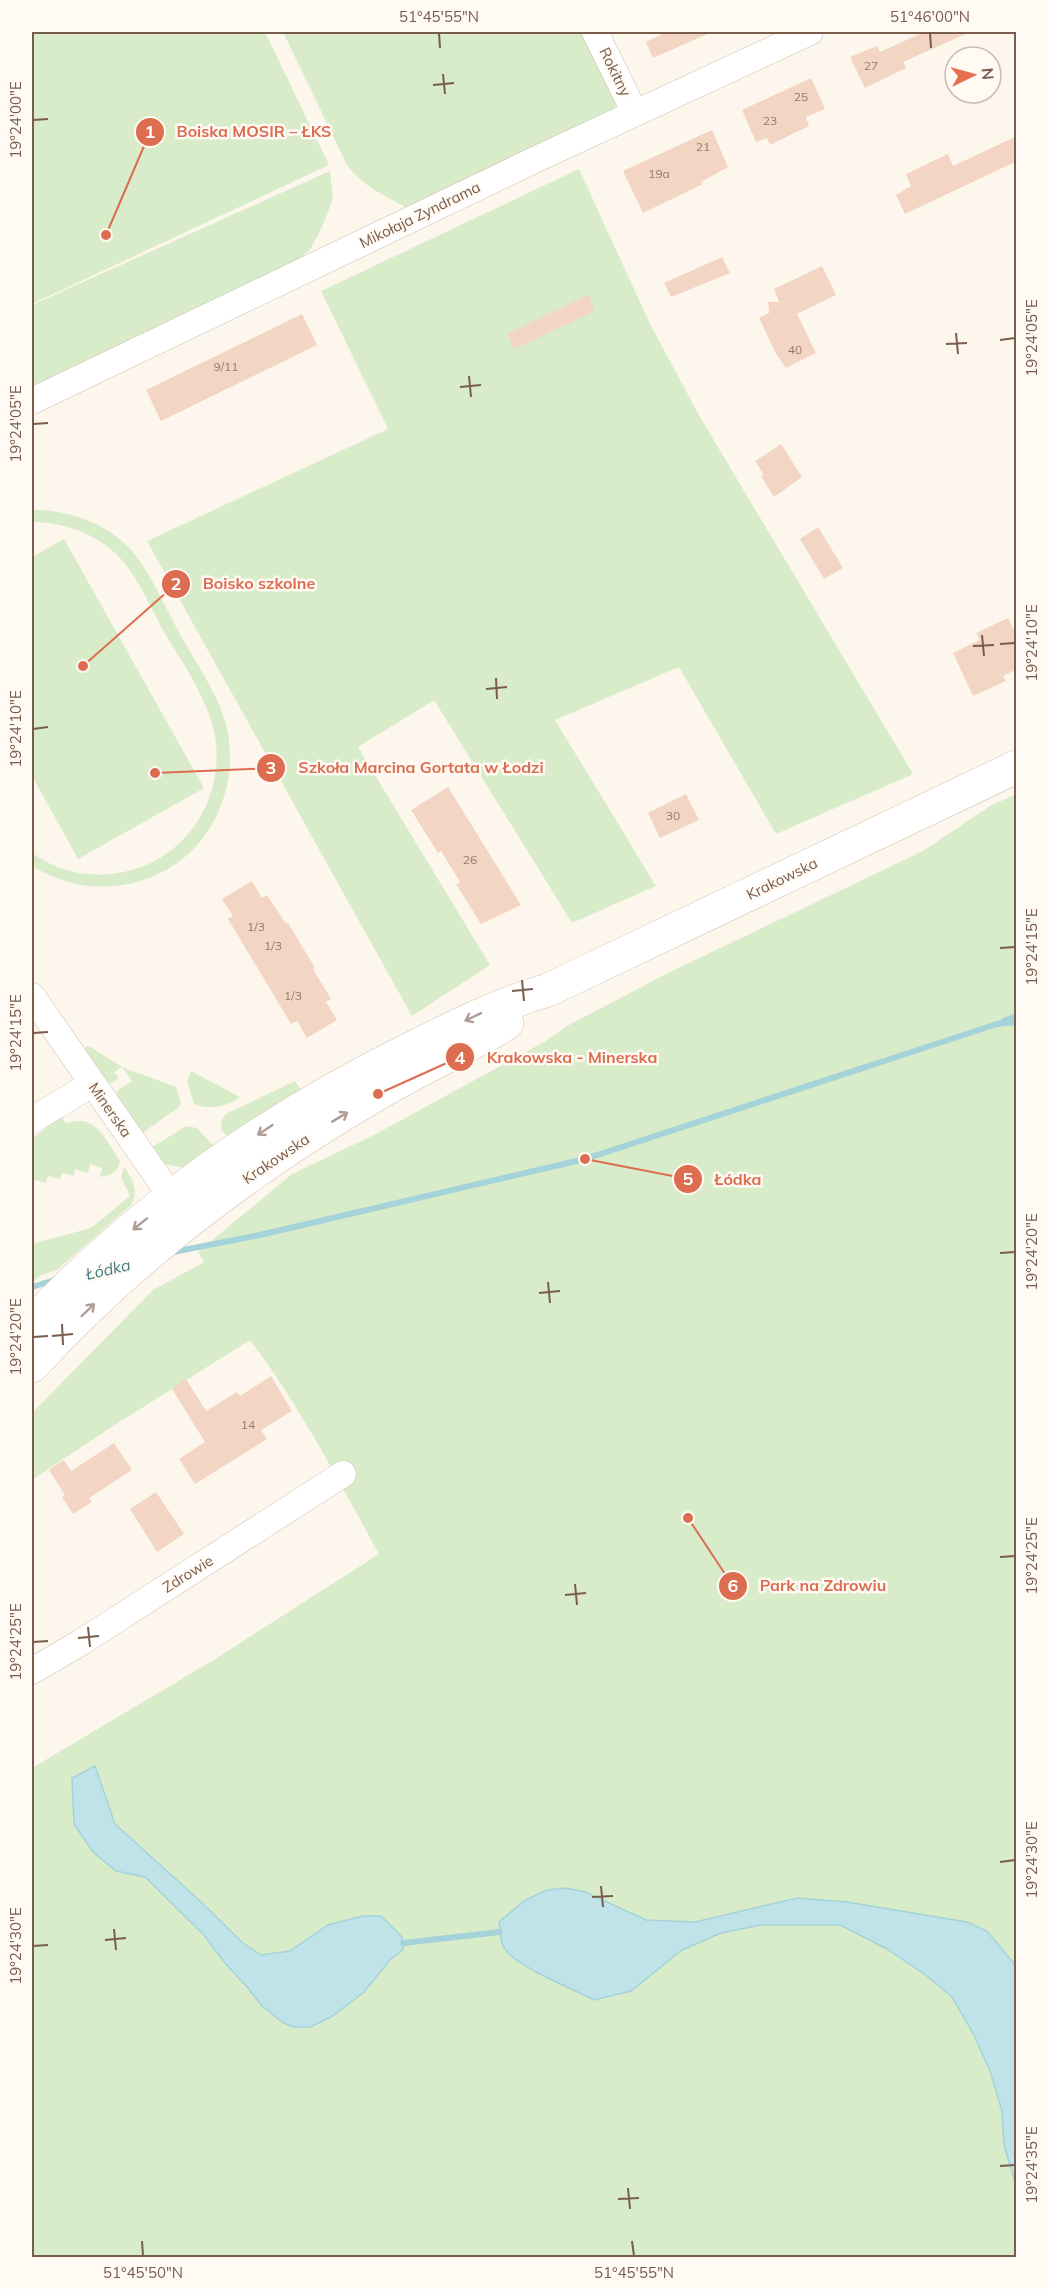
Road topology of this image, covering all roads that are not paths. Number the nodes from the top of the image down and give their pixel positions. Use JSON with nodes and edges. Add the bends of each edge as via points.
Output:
{"nodes":[{"id":1,"x":595,"y":32,"type":"edge"},
{"id":2,"x":810,"y":32,"type":"edge"},
{"id":3,"x":634,"y":113,"type":"junction"},
{"id":4,"x":32,"y":401,"type":"edge"},
{"id":5,"x":1017,"y":767,"type":"edge"},
{"id":6,"x":32,"y":996,"type":"edge"},
{"id":7,"x":92,"y":1084,"type":"junction"},
{"id":8,"x":32,"y":1120,"type":"edge"},
{"id":9,"x":177,"y":1218,"type":"junction"},
{"id":10,"x":42,"y":1311,"type":"edge"},
{"id":11,"x":32,"y":1366,"type":"edge"},
{"id":12,"x":343,"y":1474,"type":"dead end"},
{"id":13,"x":32,"y":1671,"type":"edge"}],
"edges":[{"from":1,"to":3,"type":"street","name":"Rokitny"},
{"from":2,"to":3,"type":"street","name":"Mikołaja Zyndrama"},
{"from":3,"to":4,"type":"street","name":"Mikołaja Zyndrama"},
{"from":5,"to":9,"type":"main road","name":"Krakowska","via":[[548,990],[480,1014],[351,1078],[229,1154]]},
{"from":6,"to":7,"type":"street","name":"Minerska"},
{"from":7,"to":8,"type":"street"},
{"from":7,"to":9,"type":"street","name":"Minerska"},
{"from":9,"to":10,"type":"main road","name":"Krakowska","one_way":true,"via":[[108,1250]]},
{"from":11,"to":9,"type":"main road","name":"Krakowska","one_way":true},
{"from":12,"to":13,"type":"street","name":"Zdrowie"}]}
